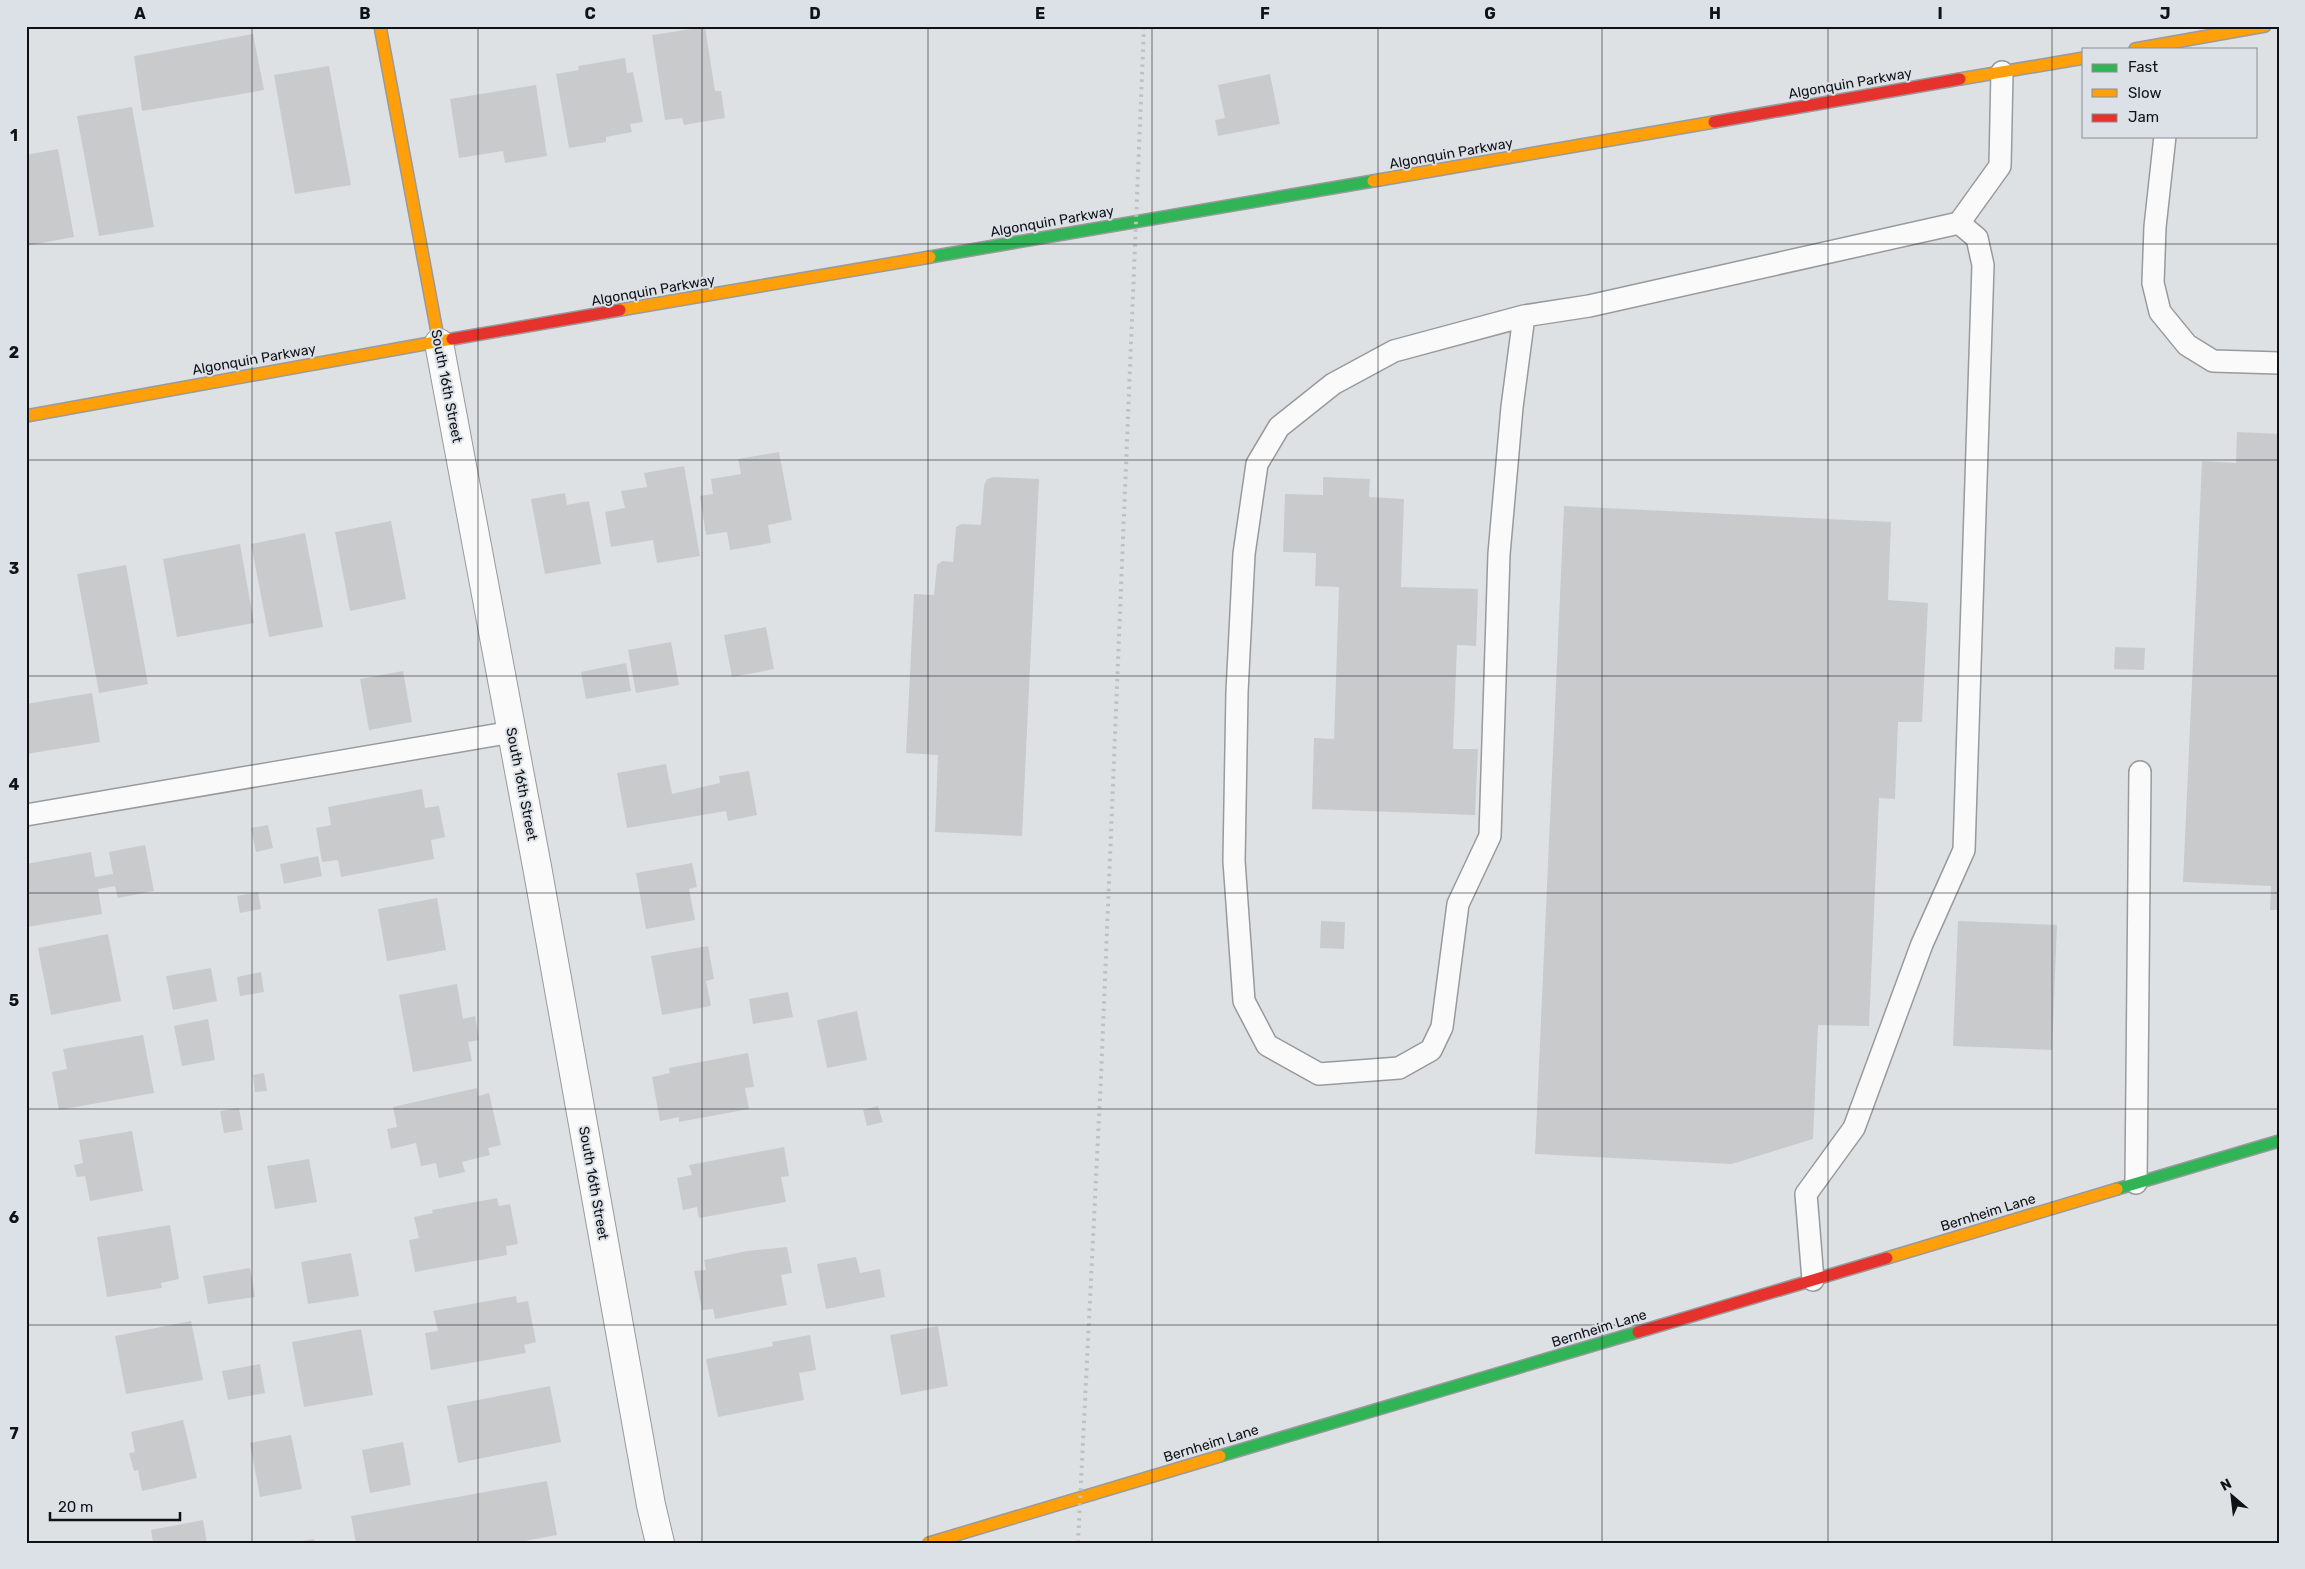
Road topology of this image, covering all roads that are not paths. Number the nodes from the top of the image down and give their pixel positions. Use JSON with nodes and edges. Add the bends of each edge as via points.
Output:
{"nodes":[{"id":1,"x":380,"y":26,"type":"edge"},
{"id":2,"x":2266,"y":26,"type":"edge"},
{"id":3,"x":2191,"y":38,"type":"edge"},
{"id":4,"x":2140,"y":48,"type":"edge"},
{"id":5,"x":2082,"y":58,"type":"edge"},
{"id":6,"x":2002,"y":72,"type":"junction"},
{"id":7,"x":2165,"y":138,"type":"edge"},
{"id":8,"x":1959,"y":223,"type":"junction"},
{"id":9,"x":1524,"y":316,"type":"junction"},
{"id":10,"x":438,"y":343,"type":"junction"},
{"id":11,"x":2279,"y":363,"type":"edge"},
{"id":12,"x":26,"y":416,"type":"edge"},
{"id":13,"x":512,"y":732,"type":"junction"},
{"id":14,"x":2140,"y":772,"type":"dead end"},
{"id":15,"x":26,"y":815,"type":"edge"},
{"id":16,"x":2279,"y":1141,"type":"edge"},
{"id":17,"x":2136,"y":1183,"type":"junction"},
{"id":18,"x":1813,"y":1280,"type":"junction"},
{"id":19,"x":660,"y":1543,"type":"edge"},
{"id":20,"x":929,"y":1543,"type":"edge"}],
"edges":[{"from":1,"to":10,"type":"main road","name":"South 16th Street"},
{"from":2,"to":3,"type":"main road"},
{"from":3,"to":4,"type":"main road"},
{"from":5,"to":6,"type":"main road","name":"Algonquin Parkway"},
{"from":6,"to":8,"type":"lane","via":[[2000,166]]},
{"from":6,"to":10,"type":"main road","name":"Algonquin Parkway"},
{"from":7,"to":11,"type":"lane","via":[[2155,227],[2153,283],[2160,312],[2187,345],[2213,361]]},
{"from":8,"to":9,"type":"lane","via":[[1589,306]]},
{"from":8,"to":18,"type":"lane","via":[[1977,238],[1983,265],[1964,850],[1922,944],[1854,1128],[1806,1194]]},
{"from":9,"to":9,"type":"lane","via":[[1499,554],[1490,836],[1458,904],[1442,1027],[1431,1050],[1399,1068],[1319,1074],[1267,1045],[1244,1001],[1234,861],[1237,692],[1244,554],[1257,464],[1279,427],[1342,379],[1394,351]]},
{"from":10,"to":12,"type":"main road","name":"Algonquin Parkway"},
{"from":10,"to":13,"type":"street","name":"South 16th Street"},
{"from":13,"to":15,"type":"lane"},
{"from":13,"to":19,"type":"street","name":"South 16th Street"},
{"from":14,"to":17,"type":"lane"},
{"from":16,"to":17,"type":"main road","name":"Bernheim Lane"},
{"from":17,"to":18,"type":"main road","name":"Bernheim Lane"},
{"from":18,"to":20,"type":"main road","name":"Bernheim Lane"}]}
